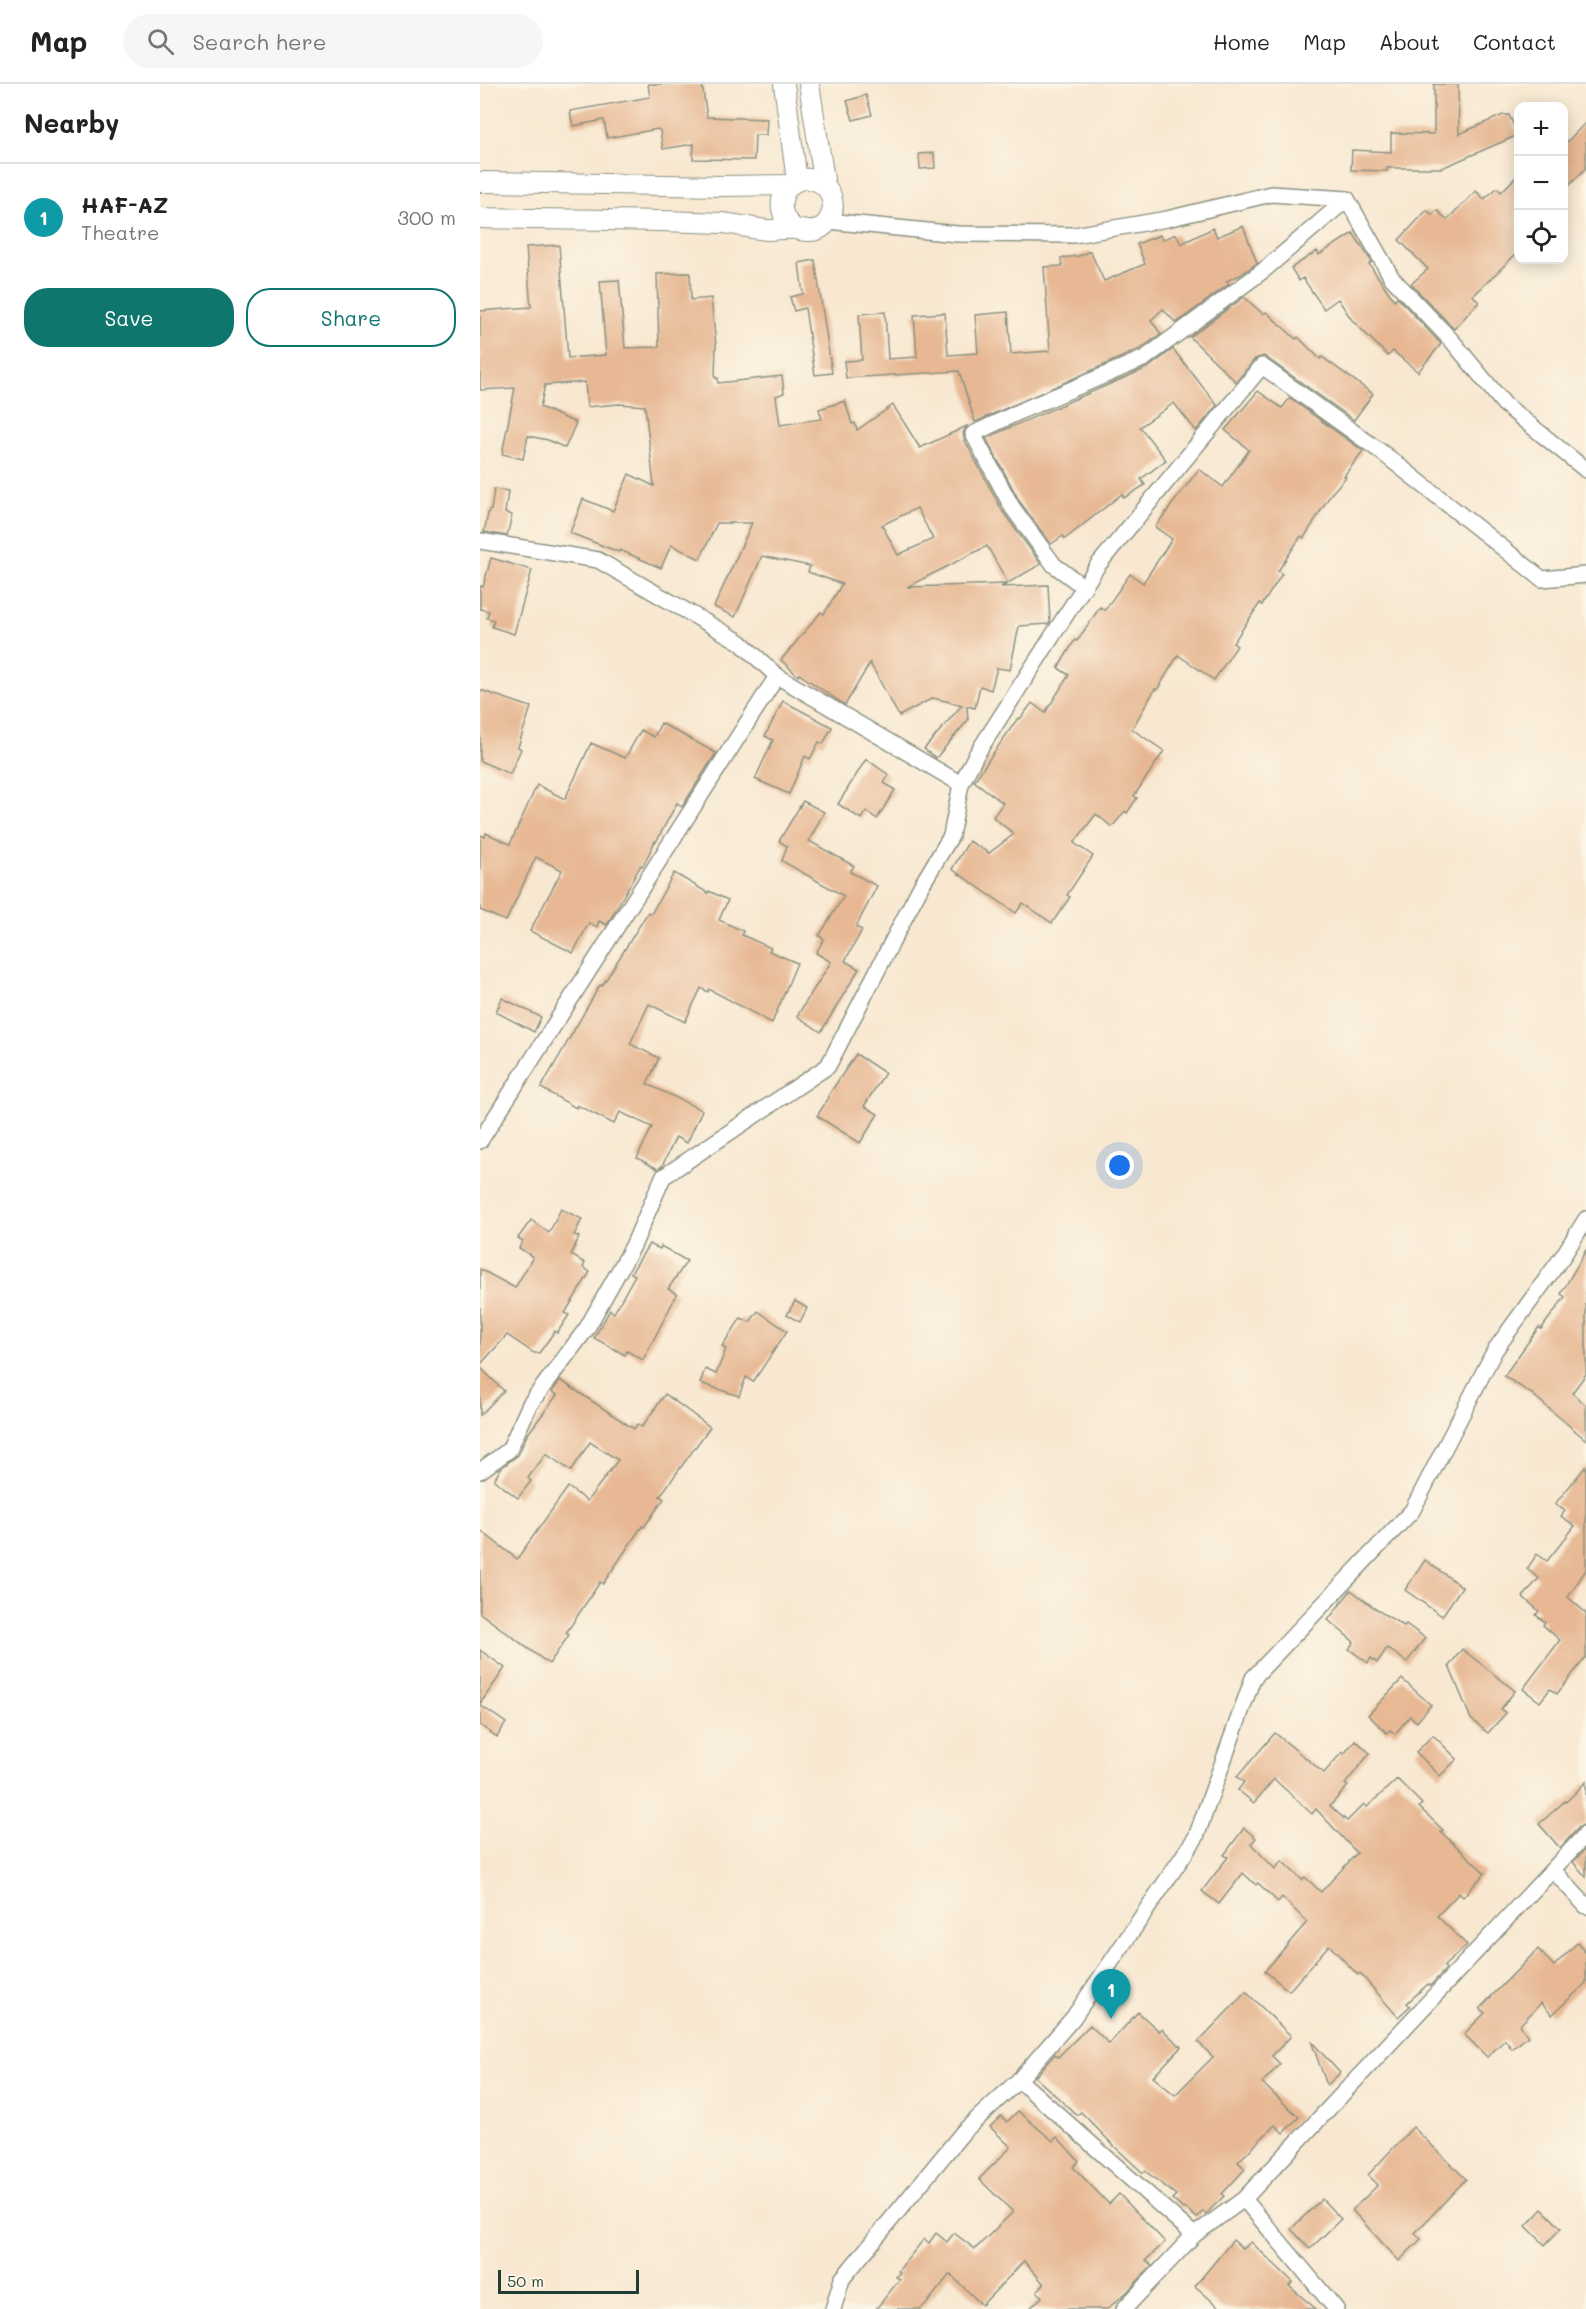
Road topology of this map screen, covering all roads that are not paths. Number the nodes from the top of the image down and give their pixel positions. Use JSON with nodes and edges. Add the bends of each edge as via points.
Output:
{"nodes":[{"id":1,"x":784,"y":84,"type":"edge"},
{"id":2,"x":809,"y":84,"type":"edge"},
{"id":3,"x":480,"y":182,"type":"edge"},
{"id":4,"x":794,"y":183,"type":"junction"},
{"id":5,"x":825,"y":186,"type":"junction"},
{"id":6,"x":1347,"y":199,"type":"junction"},
{"id":7,"x":480,"y":218,"type":"edge"},
{"id":8,"x":828,"y":221,"type":"junction"},
{"id":9,"x":795,"y":229,"type":"junction"},
{"id":10,"x":1586,"y":470,"type":"edge"},
{"id":11,"x":480,"y":541,"type":"edge"},
{"id":12,"x":1586,"y":576,"type":"edge"},
{"id":13,"x":1084,"y":587,"type":"junction"},
{"id":14,"x":777,"y":676,"type":"junction"},
{"id":15,"x":961,"y":784,"type":"junction"},
{"id":16,"x":480,"y":1141,"type":"edge"},
{"id":17,"x":1586,"y":1219,"type":"edge"},
{"id":18,"x":480,"y":1471,"type":"edge"},
{"id":19,"x":1586,"y":1834,"type":"edge"},
{"id":20,"x":1553,"y":1870,"type":"junction"},
{"id":21,"x":1586,"y":1906,"type":"edge"},
{"id":22,"x":1019,"y":2080,"type":"junction"},
{"id":23,"x":1244,"y":2199,"type":"junction"},
{"id":24,"x":1194,"y":2235,"type":"junction"},
{"id":25,"x":833,"y":2309,"type":"edge"},
{"id":26,"x":1124,"y":2309,"type":"edge"},
{"id":27,"x":1336,"y":2309,"type":"edge"}],
"edges":[{"from":1,"to":4,"type":"street"},
{"from":2,"to":5,"type":"street"},
{"from":3,"to":4,"type":"street","via":[[724,186]]},
{"from":4,"to":5,"type":"street","via":[[812,180]]},
{"from":4,"to":9,"type":"street","via":[[785,190],[781,204],[784,219]]},
{"from":5,"to":8,"type":"street","via":[[833,207]]},
{"from":6,"to":8,"type":"street","via":[[1271,194],[1167,219],[1074,235],[957,234]]},
{"from":6,"to":10,"type":"street","via":[[1392,278],[1453,342],[1504,404]]},
{"from":6,"to":13,"type":"street","via":[[1264,270],[1145,358],[973,434],[1018,515],[1054,565]]},
{"from":7,"to":9,"type":"street","via":[[725,223],[768,230]]},
{"from":8,"to":9,"type":"street","via":[[817,230]]},
{"from":11,"to":14,"type":"street","via":[[598,560],[740,642]]},
{"from":12,"to":13,"type":"street","via":[[1542,579],[1384,454],[1262,366],[1128,527]]},
{"from":13,"to":15,"type":"street"},
{"from":14,"to":15,"type":"street"},
{"from":14,"to":16,"type":"street"},
{"from":15,"to":18,"type":"street","via":[[951,836],[828,1066],[663,1177],[633,1246],[588,1328],[530,1404],[509,1450]]},
{"from":17,"to":22,"type":"street","via":[[1495,1350],[1412,1511],[1253,1678],[1196,1837],[1073,2018]]},
{"from":19,"to":20,"type":"street"},
{"from":20,"to":21,"type":"street"},
{"from":20,"to":23,"type":"street"},
{"from":22,"to":24,"type":"street"},
{"from":22,"to":25,"type":"street","via":[[964,2131],[842,2279]]},
{"from":23,"to":24,"type":"street"},
{"from":23,"to":27,"type":"street"},
{"from":24,"to":26,"type":"street"}]}
